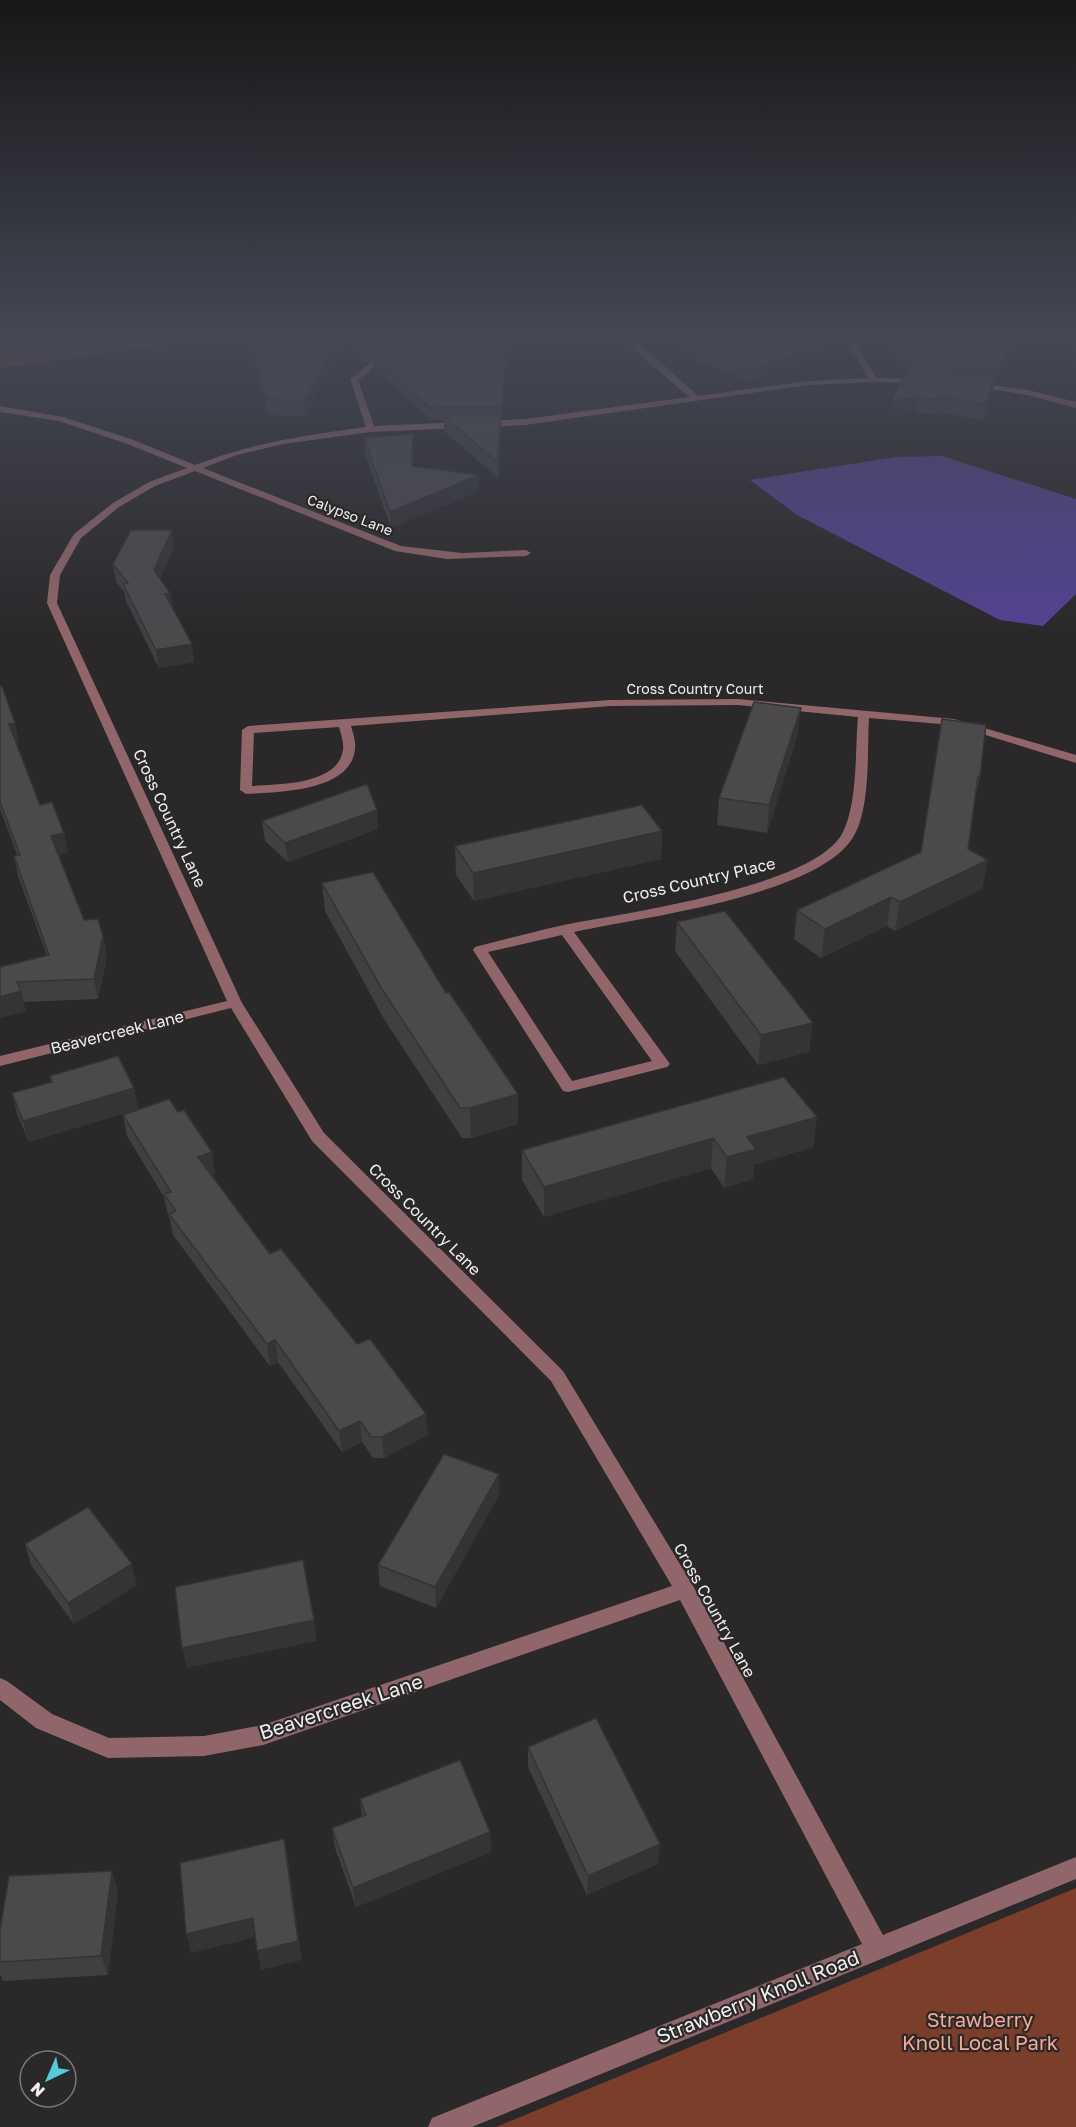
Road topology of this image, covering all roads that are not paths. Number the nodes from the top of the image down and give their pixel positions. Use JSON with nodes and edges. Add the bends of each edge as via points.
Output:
{"nodes":[{"id":1,"x":104,"y":433,"type":"edge"},
{"id":2,"x":340,"y":433,"type":"edge"},
{"id":3,"x":195,"y":468,"type":"junction"},
{"id":4,"x":526,"y":553,"type":"dead end"},
{"id":5,"x":864,"y":712,"type":"junction"},
{"id":6,"x":345,"y":722,"type":"junction"},
{"id":7,"x":1076,"y":759,"type":"edge"},
{"id":8,"x":564,"y":929,"type":"junction"},
{"id":9,"x":235,"y":1003,"type":"junction"},
{"id":10,"x":0,"y":1061,"type":"edge"},
{"id":11,"x":685,"y":1590,"type":"junction"},
{"id":12,"x":0,"y":1688,"type":"edge"},
{"id":13,"x":1076,"y":1868,"type":"edge"},
{"id":14,"x":877,"y":1948,"type":"junction"},
{"id":15,"x":441,"y":2127,"type":"edge"}],
"edges":[{"from":1,"to":3,"type":"street","name":"Calypso Lane"},
{"from":2,"to":3,"type":"street","name":"Cross Country Lane","via":[[283,441]]},
{"from":3,"to":4,"type":"street","name":"Calypso Lane","via":[[399,549],[468,558]]},
{"from":3,"to":9,"type":"street","name":"Cross Country Lane","via":[[134,494],[77,536],[55,575],[52,603]]},
{"from":5,"to":6,"type":"street","name":"Cross Country Court","via":[[738,702],[622,703]]},
{"from":5,"to":7,"type":"street","name":"Cross Country Court","via":[[954,722]]},
{"from":5,"to":8,"type":"street","name":"Cross Country Place","via":[[854,816],[847,837],[828,858],[789,877],[742,891]]},
{"from":6,"to":6,"type":"street","name":"Cross Country Court","via":[[248,730],[246,790],[288,788],[325,779],[342,767],[349,751]]},
{"from":8,"to":8,"type":"street","name":"Cross Country Place","via":[[480,950],[568,1088],[662,1064]]},
{"from":9,"to":10,"type":"street","name":"Beavercreek Lane"},
{"from":9,"to":11,"type":"street","name":"Cross Country Lane","via":[[318,1137],[557,1376]]},
{"from":11,"to":12,"type":"street","name":"Beavercreek Lane","via":[[262,1734],[204,1746],[108,1748],[44,1721]]},
{"from":11,"to":14,"type":"street","name":"Cross Country Lane"},
{"from":13,"to":14,"type":"street","name":"Strawberry Knoll Road"},
{"from":14,"to":15,"type":"street","name":"Strawberry Knoll Road"}]}
